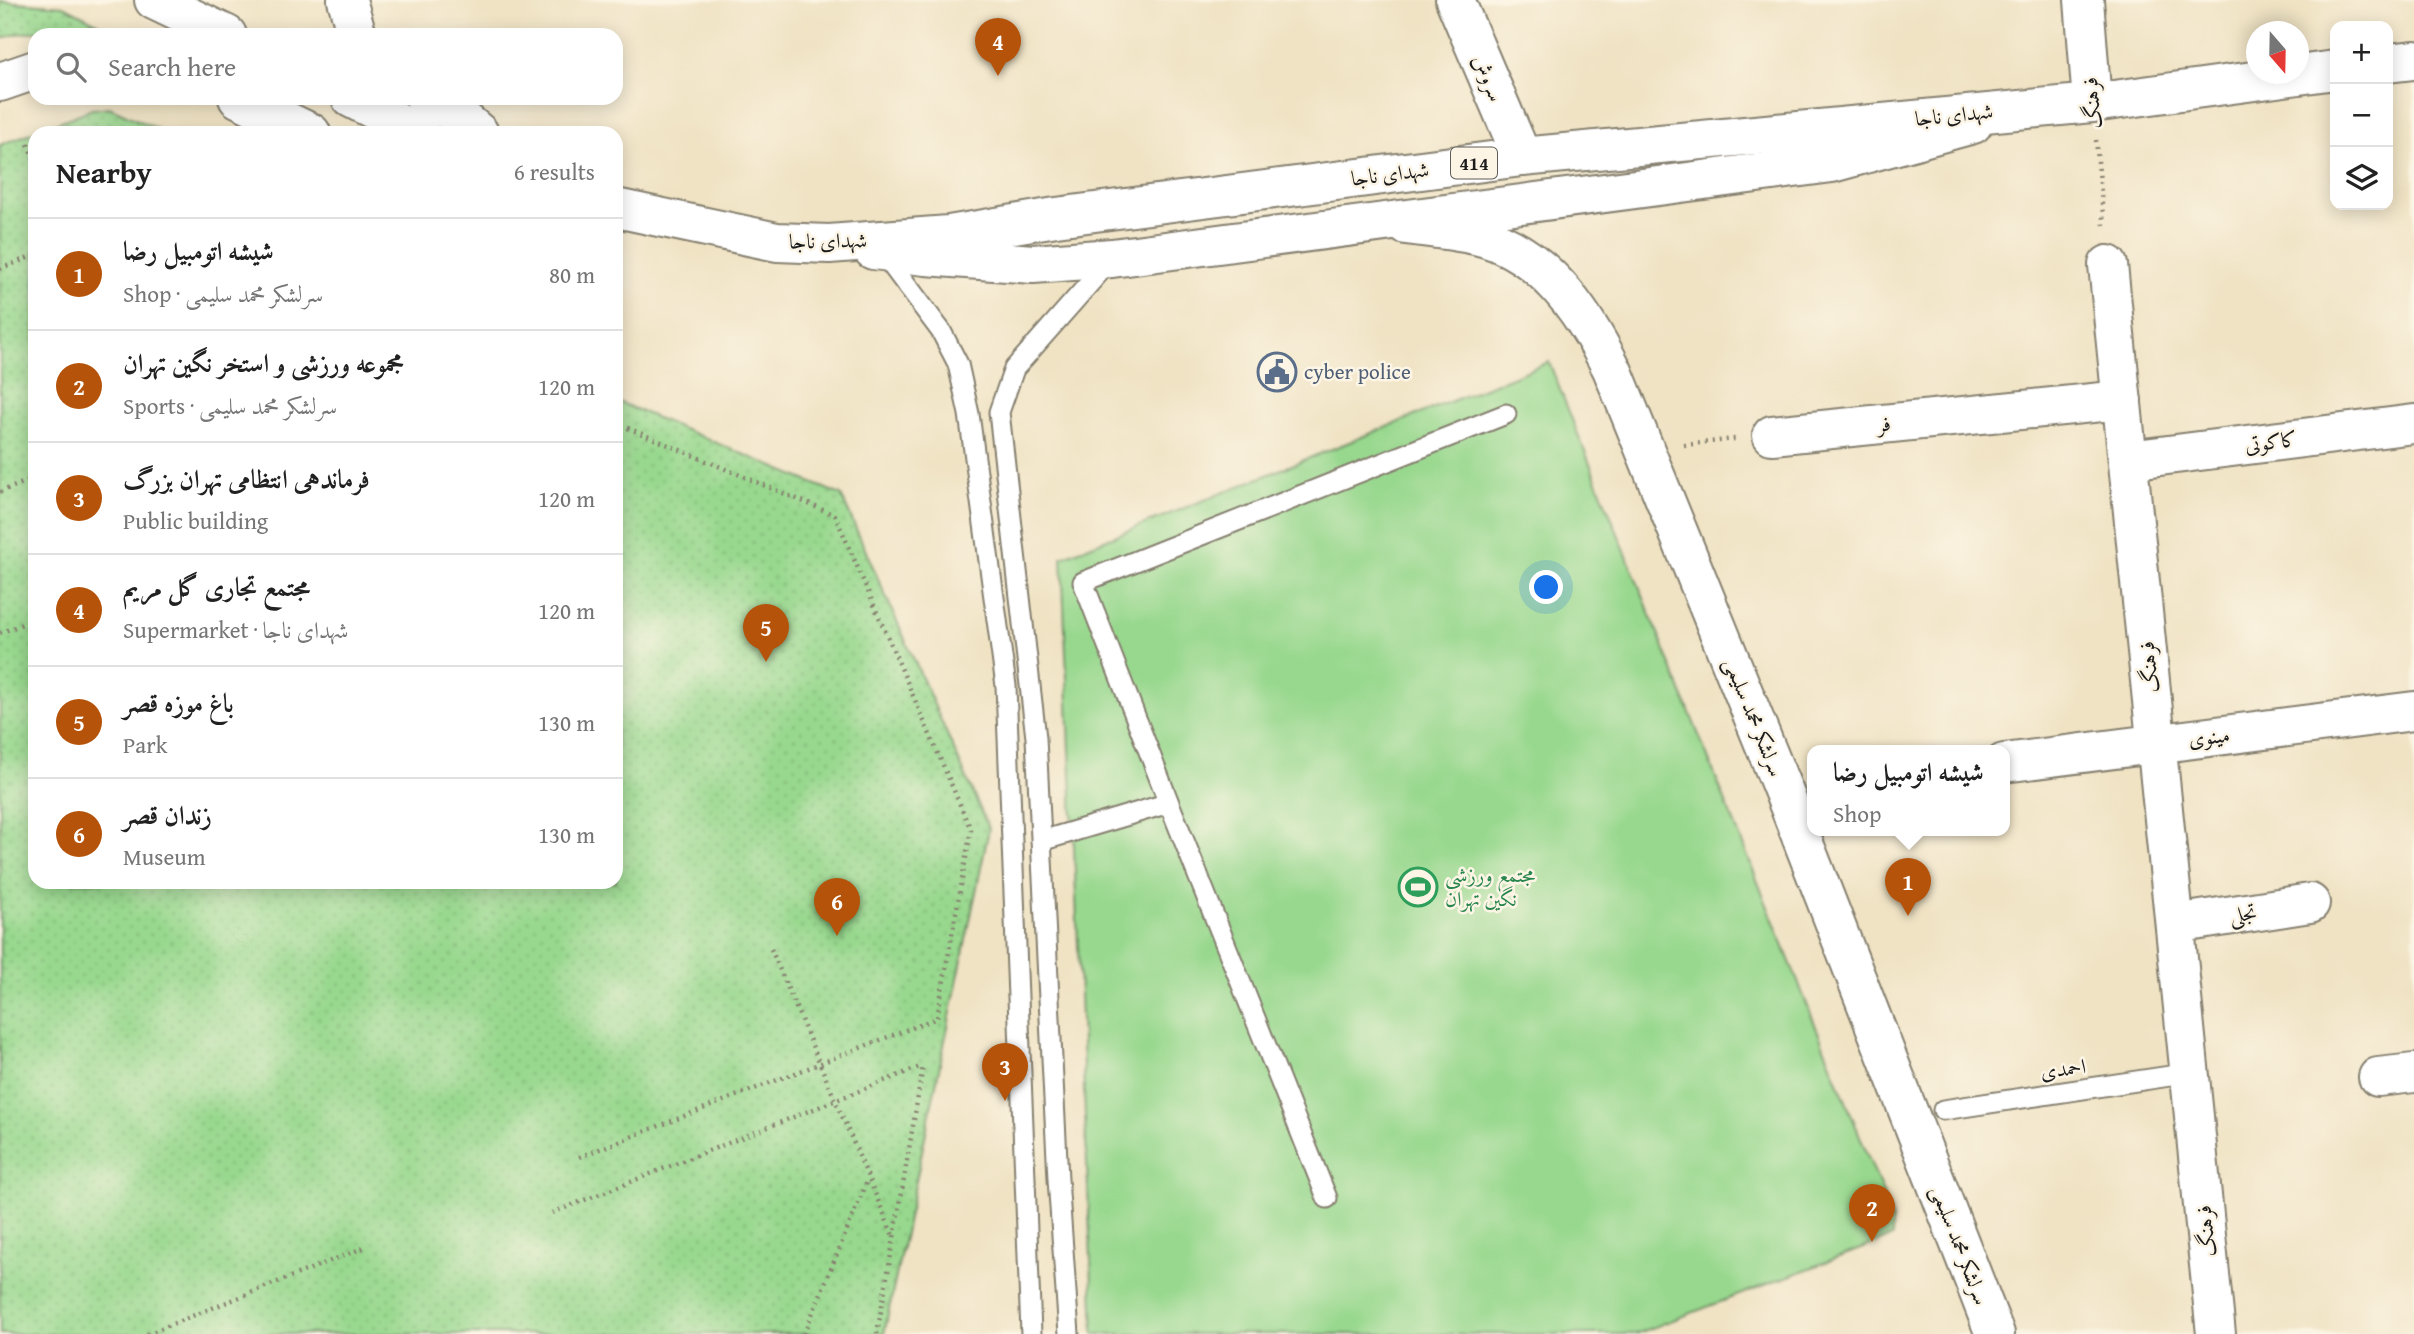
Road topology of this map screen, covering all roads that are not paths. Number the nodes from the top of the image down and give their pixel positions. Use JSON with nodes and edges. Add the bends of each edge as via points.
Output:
{"nodes":[{"id":1,"x":154,"y":0,"type":"edge"},
{"id":2,"x":347,"y":0,"type":"edge"},
{"id":3,"x":1455,"y":0,"type":"edge"},
{"id":4,"x":2084,"y":0,"type":"edge"},
{"id":5,"x":212,"y":28,"type":"edge"},
{"id":6,"x":355,"y":28,"type":"edge"},
{"id":7,"x":2414,"y":60,"type":"edge"},
{"id":8,"x":2393,"y":62,"type":"edge"},
{"id":9,"x":2330,"y":71,"type":"edge"},
{"id":10,"x":28,"y":73,"type":"edge"},
{"id":11,"x":0,"y":82,"type":"edge"},
{"id":12,"x":2092,"y":103,"type":"junction"},
{"id":13,"x":253,"y":105,"type":"edge"},
{"id":14,"x":365,"y":105,"type":"edge"},
{"id":15,"x":439,"y":105,"type":"edge"},
{"id":16,"x":2032,"y":108,"type":"junction"},
{"id":17,"x":297,"y":126,"type":"edge"},
{"id":18,"x":406,"y":126,"type":"edge"},
{"id":19,"x":471,"y":126,"type":"edge"},
{"id":20,"x":1522,"y":157,"type":"junction"},
{"id":21,"x":623,"y":209,"type":"edge"},
{"id":22,"x":1388,"y":222,"type":"junction"},
{"id":23,"x":829,"y":244,"type":"junction"},
{"id":24,"x":882,"y":251,"type":"junction"},
{"id":25,"x":1112,"y":258,"type":"junction"},
{"id":26,"x":2108,"y":265,"type":"road end"},
{"id":27,"x":2122,"y":400,"type":"junction"},
{"id":28,"x":1506,"y":414,"type":"dead end"},
{"id":29,"x":2414,"y":424,"type":"edge"},
{"id":30,"x":1772,"y":435,"type":"road end"},
{"id":31,"x":2128,"y":460,"type":"junction"},
{"id":32,"x":2414,"y":711,"type":"edge"},
{"id":33,"x":2157,"y":744,"type":"junction"},
{"id":34,"x":2010,"y":762,"type":"edge"},
{"id":35,"x":1798,"y":789,"type":"edge"},
{"id":36,"x":1169,"y":803,"type":"junction"},
{"id":37,"x":1807,"y":814,"type":"edge"},
{"id":38,"x":1815,"y":836,"type":"edge"},
{"id":39,"x":1041,"y":841,"type":"junction"},
{"id":40,"x":2310,"y":903,"type":"dead end"},
{"id":41,"x":2175,"y":924,"type":"junction"},
{"id":42,"x":2190,"y":1073,"type":"junction"},
{"id":43,"x":1943,"y":1110,"type":"dead end"},
{"id":44,"x":1326,"y":1198,"type":"dead end"},
{"id":45,"x":1031,"y":1334,"type":"edge"},
{"id":46,"x":1069,"y":1334,"type":"edge"},
{"id":47,"x":1994,"y":1334,"type":"edge"},
{"id":48,"x":2216,"y":1334,"type":"edge"}],
"edges":[{"from":1,"to":5,"type":"street"},
{"from":2,"to":6,"type":"street"},
{"from":3,"to":20,"type":"street","name":"سروش"},
{"from":4,"to":12,"type":"street","name":"فرهنگ"},
{"from":7,"to":8,"type":"street"},
{"from":9,"to":12,"type":"street","name":"شهدای ناجا","number":"414"},
{"from":10,"to":11,"type":"street"},
{"from":12,"to":16,"type":"street","name":"شهدای ناجا","number":"414"},
{"from":13,"to":17,"type":"street"},
{"from":14,"to":18,"type":"street"},
{"from":15,"to":19,"type":"street"},
{"from":16,"to":20,"type":"street","name":"شهدای ناجا","number":"414"},
{"from":16,"to":22,"type":"street","via":[[1832,163]]},
{"from":20,"to":23,"type":"street","name":"شهدای ناجا","number":"414","via":[[949,235]]},
{"from":21,"to":23,"type":"street","name":"شهدای ناجا","number":"414","via":[[778,242]]},
{"from":22,"to":25,"type":"street"},
{"from":22,"to":35,"type":"street","name":"سرلشکر محمد سلیمی","via":[[1476,235],[1518,251],[1561,289],[1594,333]]},
{"from":23,"to":24,"type":"street"},
{"from":24,"to":25,"type":"street","via":[[1032,264]]},
{"from":24,"to":45,"type":"lane","via":[[941,331],[958,364],[969,414],[1006,686]]},
{"from":25,"to":39,"type":"lane","via":[[1014,369],[999,412],[1036,738]]},
{"from":26,"to":27,"type":"street","name":"فرهنگ"},
{"from":27,"to":30,"type":"street","name":"فر"},
{"from":27,"to":31,"type":"street","name":"فرهنگ"},
{"from":28,"to":36,"type":"lane","via":[[1083,582]]},
{"from":29,"to":31,"type":"street","name":"کاکوتی"},
{"from":31,"to":33,"type":"street","name":"فرهنگ"},
{"from":32,"to":33,"type":"street","name":"مینوی"},
{"from":33,"to":34,"type":"street","name":"مینوی"},
{"from":33,"to":41,"type":"street","name":"فرهنگ"},
{"from":35,"to":37,"type":"street","name":"سرلشکر محمد سلیمی"},
{"from":36,"to":39,"type":"lane"},
{"from":36,"to":44,"type":"lane"},
{"from":38,"to":47,"type":"street","name":"سرلشکر محمد سلیمی"},
{"from":39,"to":46,"type":"lane"},
{"from":40,"to":41,"type":"street","name":"تجلی"},
{"from":41,"to":42,"type":"street","name":"فرهنگ"},
{"from":42,"to":43,"type":"lane","name":"احمدی"},
{"from":42,"to":48,"type":"street","name":"فرهنگ"}]}
